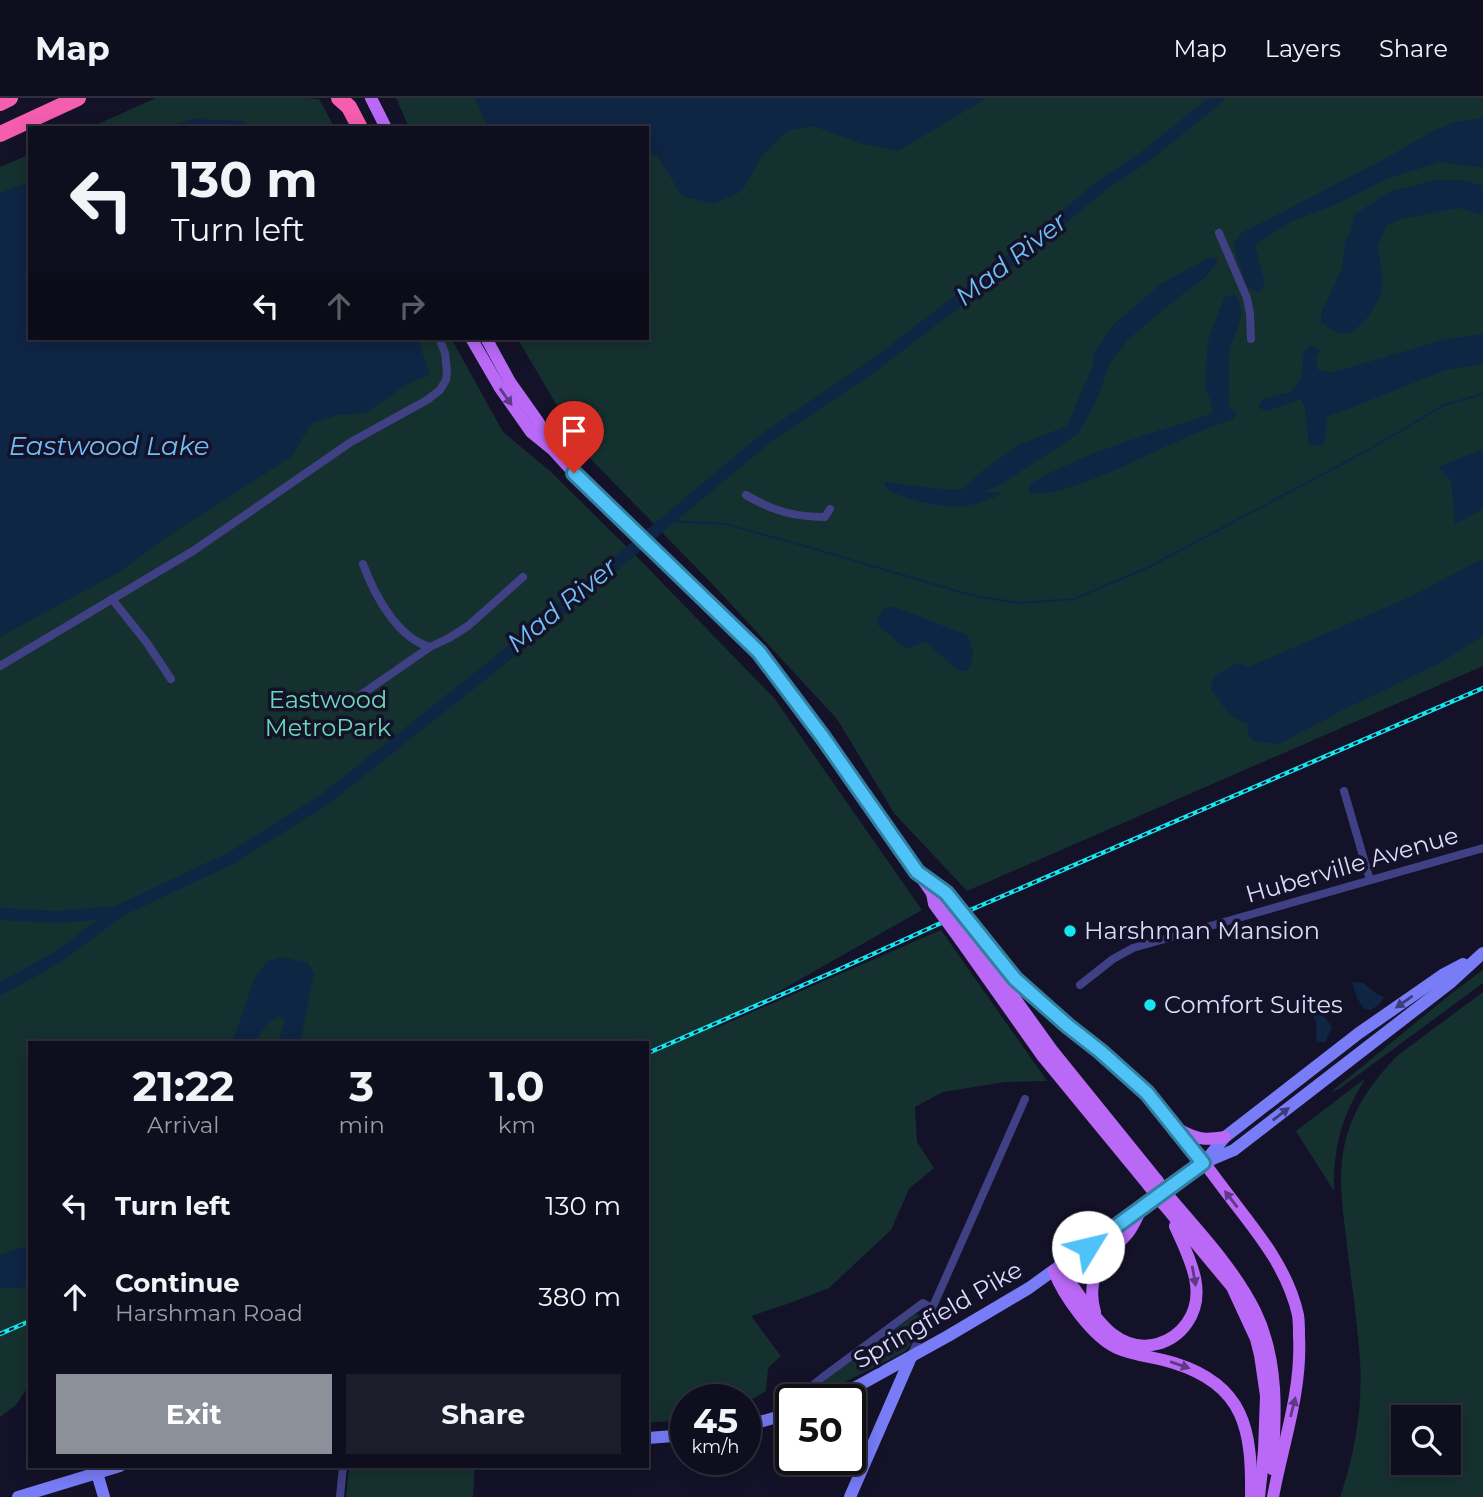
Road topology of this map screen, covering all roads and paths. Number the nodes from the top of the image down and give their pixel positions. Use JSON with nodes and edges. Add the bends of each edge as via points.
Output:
{"nodes":[{"id":1,"x":10,"y":98,"type":"edge"},
{"id":2,"x":78,"y":98,"type":"edge"},
{"id":3,"x":339,"y":98,"type":"edge"},
{"id":4,"x":351,"y":98,"type":"edge"},
{"id":5,"x":371,"y":98,"type":"edge"},
{"id":6,"x":0,"y":103,"type":"edge"},
{"id":7,"x":359,"y":126,"type":"edge"},
{"id":8,"x":365,"y":126,"type":"edge"},
{"id":9,"x":385,"y":126,"type":"edge"},
{"id":10,"x":0,"y":134,"type":"edge"},
{"id":11,"x":1219,"y":233,"type":"dead end"},
{"id":12,"x":1251,"y":339,"type":"dead end"},
{"id":13,"x":440,"y":340,"type":"edge"},
{"id":14,"x":472,"y":340,"type":"edge"},
{"id":15,"x":487,"y":340,"type":"edge"},
{"id":16,"x":552,"y":449,"type":"junction"},
{"id":17,"x":746,"y":495,"type":"dead end"},
{"id":18,"x":830,"y":509,"type":"dead end"},
{"id":19,"x":363,"y":564,"type":"dead end"},
{"id":20,"x":523,"y":577,"type":"dead end"},
{"id":21,"x":112,"y":599,"type":"junction"},
{"id":22,"x":430,"y":647,"type":"junction"},
{"id":23,"x":0,"y":666,"type":"edge"},
{"id":24,"x":171,"y":679,"type":"dead end"},
{"id":25,"x":362,"y":694,"type":"dead end"},
{"id":26,"x":1344,"y":791,"type":"dead end"},
{"id":27,"x":1483,"y":848,"type":"edge"},
{"id":28,"x":917,"y":872,"type":"junction"},
{"id":29,"x":1370,"y":880,"type":"junction"},
{"id":30,"x":970,"y":937,"type":"junction"},
{"id":31,"x":1483,"y":953,"type":"edge"},
{"id":32,"x":1080,"y":985,"type":"dead end"},
{"id":33,"x":1025,"y":1099,"type":"dead end"},
{"id":34,"x":1177,"y":1129,"type":"junction"},
{"id":35,"x":1225,"y":1137,"type":"junction"},
{"id":36,"x":1203,"y":1163,"type":"junction"},
{"id":37,"x":1168,"y":1206,"type":"junction"},
{"id":38,"x":1142,"y":1208,"type":"junction"},
{"id":39,"x":1054,"y":1271,"type":"junction"},
{"id":40,"x":932,"y":1308,"type":"junction"},
{"id":41,"x":1101,"y":1324,"type":"junction"},
{"id":42,"x":911,"y":1356,"type":"junction"},
{"id":43,"x":813,"y":1384,"type":"edge"},
{"id":44,"x":861,"y":1384,"type":"edge"},
{"id":45,"x":670,"y":1436,"type":"edge"},
{"id":46,"x":649,"y":1438,"type":"edge"},
{"id":47,"x":113,"y":1468,"type":"edge"},
{"id":48,"x":343,"y":1468,"type":"edge"},
{"id":49,"x":97,"y":1473,"type":"junction"},
{"id":50,"x":18,"y":1497,"type":"edge"},
{"id":51,"x":104,"y":1497,"type":"edge"},
{"id":52,"x":340,"y":1497,"type":"edge"},
{"id":53,"x":850,"y":1497,"type":"edge"},
{"id":54,"x":1251,"y":1497,"type":"edge"},
{"id":55,"x":1259,"y":1497,"type":"edge"},
{"id":56,"x":1271,"y":1497,"type":"edge"}],
"edges":[{"from":1,"to":6,"type":"highway"},
{"from":2,"to":10,"type":"highway"},
{"from":3,"to":7,"type":"highway"},
{"from":4,"to":8,"type":"main road"},
{"from":5,"to":9,"type":"main road"},
{"from":11,"to":12,"type":"street","via":[[1247,298]]},
{"from":13,"to":21,"type":"street","via":[[447,371],[440,390],[351,442],[193,551]]},
{"from":14,"to":16,"type":"main road","one_way":true,"via":[[531,432]]},
{"from":15,"to":16,"type":"main road"},
{"from":16,"to":28,"type":"main road","via":[[759,652]]},
{"from":17,"to":18,"type":"street","via":[[791,514],[825,517]]},
{"from":19,"to":22,"type":"street","via":[[393,619],[407,634]]},
{"from":20,"to":22,"type":"street","via":[[467,626]]},
{"from":21,"to":23,"type":"street"},
{"from":21,"to":24,"type":"street"},
{"from":22,"to":25,"type":"street"},
{"from":26,"to":29,"type":"street"},
{"from":27,"to":29,"type":"street","name":"Huberville Avenue"},
{"from":28,"to":30,"type":"main road","bridge":true,"via":[[934,904]]},
{"from":28,"to":30,"type":"main road","via":[[946,893]]},
{"from":29,"to":32,"type":"street","name":"Huberville Avenue","via":[[1133,948]]},
{"from":30,"to":34,"type":"main road","via":[[1138,1085]]},
{"from":30,"to":37,"type":"main road","bridge":true,"via":[[1043,1057]]},
{"from":31,"to":35,"type":"main road","name":"Springfield Pike","one_way":true,"via":[[1359,1033]]},
{"from":36,"to":31,"type":"main road","name":"Springfield Pike","one_way":true,"via":[[1234,1150]]},
{"from":33,"to":40,"type":"street"},
{"from":34,"to":35,"type":"main road","via":[[1202,1140]]},
{"from":34,"to":36,"type":"main road"},
{"from":35,"to":36,"type":"main road","name":"Springfield Pike"},
{"from":36,"to":38,"type":"main road","name":"Springfield Pike"},
{"from":56,"to":36,"type":"main road","one_way":true,"via":[[1297,1393],[1298,1316],[1287,1280],[1267,1246]]},
{"from":37,"to":41,"type":"main road","one_way":true,"via":[[1195,1275],[1196,1299],[1188,1322],[1171,1339],[1150,1346],[1119,1340]]},
{"from":37,"to":55,"type":"main road","via":[[1232,1287],[1256,1339],[1266,1388]]},
{"from":37,"to":56,"type":"main road","via":[[1223,1260],[1256,1312],[1274,1379]]},
{"from":38,"to":39,"type":"main road","name":"Springfield Pike"},
{"from":38,"to":41,"type":"main road","via":[[1093,1279],[1092,1300]]},
{"from":39,"to":41,"type":"main road","via":[[1067,1279]]},
{"from":39,"to":42,"type":"main road","name":"Springfield Pike"},
{"from":39,"to":54,"type":"main road","one_way":true,"via":[[1059,1285],[1106,1342],[1188,1368],[1225,1390],[1246,1430]]},
{"from":40,"to":42,"type":"street"},
{"from":40,"to":43,"type":"street","via":[[923,1303]]},
{"from":42,"to":44,"type":"main road","name":"Springfield Pike"},
{"from":42,"to":53,"type":"main road"},
{"from":45,"to":46,"type":"main road"},
{"from":47,"to":49,"type":"main road"},
{"from":48,"to":52,"type":"street"},
{"from":49,"to":50,"type":"main road"},
{"from":49,"to":51,"type":"main road"}]}
